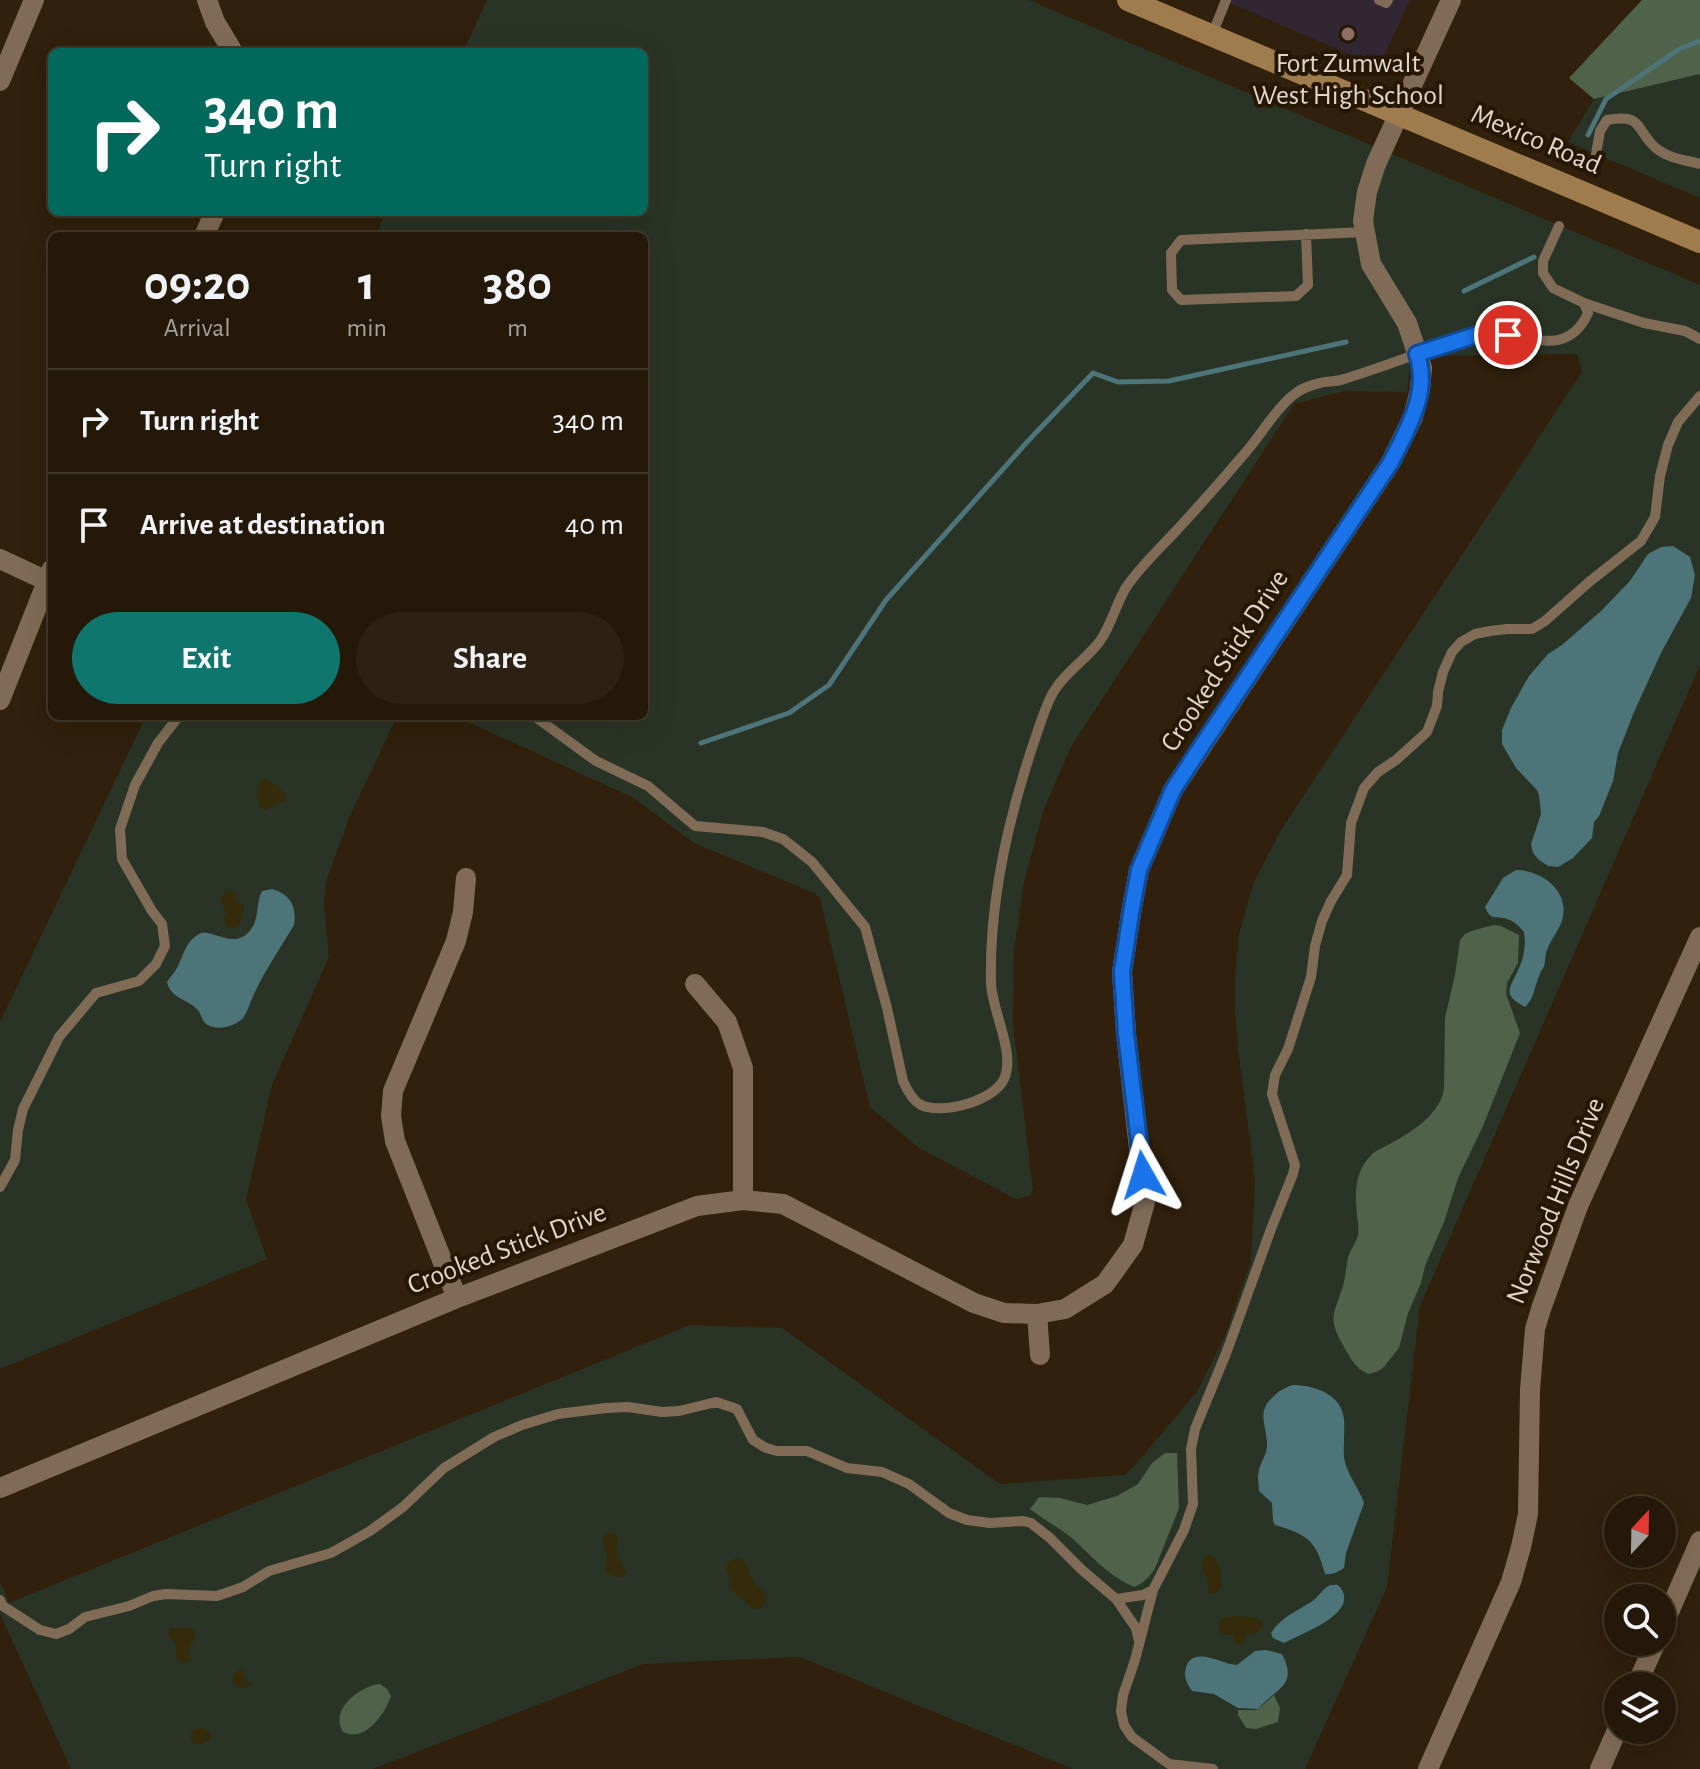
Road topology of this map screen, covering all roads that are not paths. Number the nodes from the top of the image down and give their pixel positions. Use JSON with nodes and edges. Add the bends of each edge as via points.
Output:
{"nodes":[{"id":1,"x":34,"y":0,"type":"edge"},
{"id":2,"x":207,"y":0,"type":"edge"},
{"id":3,"x":1128,"y":0,"type":"edge"},
{"id":4,"x":1226,"y":0,"type":"edge"},
{"id":5,"x":1379,"y":0,"type":"edge"},
{"id":6,"x":1388,"y":0,"type":"edge"},
{"id":7,"x":1451,"y":0,"type":"edge"},
{"id":8,"x":1212,"y":36,"type":"junction"},
{"id":9,"x":231,"y":48,"type":"edge"},
{"id":10,"x":0,"y":81,"type":"edge"},
{"id":11,"x":1398,"y":115,"type":"junction"},
{"id":12,"x":1596,"y":154,"type":"dead end"},
{"id":13,"x":1700,"y":164,"type":"edge"},
{"id":14,"x":1559,"y":226,"type":"dead end"},
{"id":15,"x":1365,"y":232,"type":"junction"},
{"id":16,"x":1306,"y":234,"type":"junction"},
{"id":17,"x":1700,"y":242,"type":"edge"},
{"id":18,"x":1584,"y":303,"type":"junction"},
{"id":19,"x":1700,"y":339,"type":"edge"},
{"id":20,"x":1417,"y":354,"type":"junction"},
{"id":21,"x":1700,"y":396,"type":"edge"},
{"id":22,"x":0,"y":559,"type":"edge"},
{"id":23,"x":48,"y":575,"type":"edge"},
{"id":24,"x":48,"y":578,"type":"edge"},
{"id":25,"x":0,"y":700,"type":"edge"},
{"id":26,"x":176,"y":720,"type":"edge"},
{"id":27,"x":540,"y":720,"type":"edge"},
{"id":28,"x":466,"y":878,"type":"dead end"},
{"id":29,"x":1700,"y":937,"type":"edge"},
{"id":30,"x":695,"y":984,"type":"dead end"},
{"id":31,"x":0,"y":1187,"type":"edge"},
{"id":32,"x":743,"y":1200,"type":"junction"},
{"id":33,"x":457,"y":1298,"type":"junction"},
{"id":34,"x":1037,"y":1314,"type":"junction"},
{"id":35,"x":1040,"y":1355,"type":"dead end"},
{"id":36,"x":0,"y":1488,"type":"edge"},
{"id":37,"x":1700,"y":1541,"type":"edge"},
{"id":38,"x":1153,"y":1590,"type":"junction"},
{"id":39,"x":1676,"y":1596,"type":"edge"},
{"id":40,"x":1116,"y":1599,"type":"junction"},
{"id":41,"x":0,"y":1600,"type":"edge"},
{"id":42,"x":1139,"y":1641,"type":"junction"},
{"id":43,"x":1611,"y":1744,"type":"edge"},
{"id":44,"x":1209,"y":1769,"type":"edge"},
{"id":45,"x":1428,"y":1769,"type":"edge"},
{"id":46,"x":1600,"y":1769,"type":"edge"}],
"edges":[{"from":1,"to":10,"type":"street"},
{"from":2,"to":9,"type":"street"},
{"from":3,"to":8,"type":"main road","name":"Mexico Road"},
{"from":4,"to":8,"type":"lane"},
{"from":5,"to":6,"type":"lane"},
{"from":7,"to":11,"type":"street","name":"Crooked Stick Drive"},
{"from":8,"to":11,"type":"main road","name":"Mexico Road"},
{"from":11,"to":15,"type":"street","name":"Crooked Stick Drive","via":[[1367,192]]},
{"from":11,"to":17,"type":"main road","name":"Mexico Road"},
{"from":12,"to":13,"type":"lane","via":[[1607,120],[1624,117],[1635,121],[1657,149]]},
{"from":14,"to":18,"type":"lane","via":[[1543,273],[1553,288]]},
{"from":15,"to":16,"type":"lane"},
{"from":15,"to":20,"type":"street","name":"Crooked Stick Drive","via":[[1371,264],[1407,323]]},
{"from":16,"to":16,"type":"lane","via":[[1181,240],[1171,253],[1172,290],[1181,300],[1296,296],[1308,285]]},
{"from":18,"to":19,"type":"lane"},
{"from":18,"to":20,"type":"lane","via":[[1588,313],[1583,324],[1564,339],[1479,334]]},
{"from":20,"to":27,"type":"lane","via":[[1295,393],[1146,561],[1102,638],[1055,690],[1020,785],[997,893],[991,984],[1008,1059],[1004,1079],[989,1096],[936,1108],[921,1105],[908,1091],[865,927],[812,862],[783,839],[763,832],[695,826],[648,786],[596,761]]},
{"from":20,"to":34,"type":"street","name":"Crooked Stick Drive","via":[[1420,390],[1391,462],[1173,790],[1139,870],[1122,972],[1145,1202],[1133,1245],[1105,1284],[1065,1309]]},
{"from":21,"to":38,"type":"lane","via":[[1678,422],[1668,445],[1655,517],[1641,541],[1532,629],[1490,631],[1461,642],[1443,672],[1427,732],[1364,788],[1351,823],[1347,875],[1322,921],[1311,977],[1275,1075],[1272,1094],[1295,1165],[1293,1174],[1195,1429],[1193,1504]]},
{"from":22,"to":23,"type":"street"},
{"from":24,"to":25,"type":"street"},
{"from":26,"to":31,"type":"lane","via":[[135,785],[120,829],[122,859],[162,924],[165,946],[139,981],[96,993],[59,1037],[23,1109],[15,1160]]},
{"from":28,"to":33,"type":"street","via":[[456,941],[393,1091],[391,1116],[395,1141]]},
{"from":29,"to":45,"type":"street","name":"Norwood Hills Drive","via":[[1578,1206],[1541,1309],[1535,1329],[1528,1514],[1521,1547],[1511,1582]]},
{"from":30,"to":32,"type":"street","via":[[727,1022],[743,1068]]},
{"from":32,"to":33,"type":"street","name":"Crooked Stick Drive","via":[[697,1206]]},
{"from":32,"to":34,"type":"street","name":"Crooked Stick Drive","via":[[783,1204],[974,1303],[1004,1313]]},
{"from":33,"to":36,"type":"street","name":"Crooked Stick Drive"},
{"from":34,"to":35,"type":"street"},
{"from":37,"to":39,"type":"street"},
{"from":38,"to":40,"type":"lane"},
{"from":38,"to":42,"type":"lane"},
{"from":40,"to":41,"type":"lane","via":[[1031,1523],[967,1520],[882,1472],[847,1468],[807,1451],[766,1448],[753,1440],[737,1409],[716,1402],[662,1412],[606,1408],[522,1425],[444,1468],[385,1521],[331,1553],[269,1571],[217,1596],[153,1596],[85,1617],[56,1634],[40,1630]]},
{"from":40,"to":42,"type":"lane"},
{"from":42,"to":44,"type":"lane","via":[[1123,1695],[1124,1725],[1169,1764]]},
{"from":43,"to":46,"type":"street"}]}
